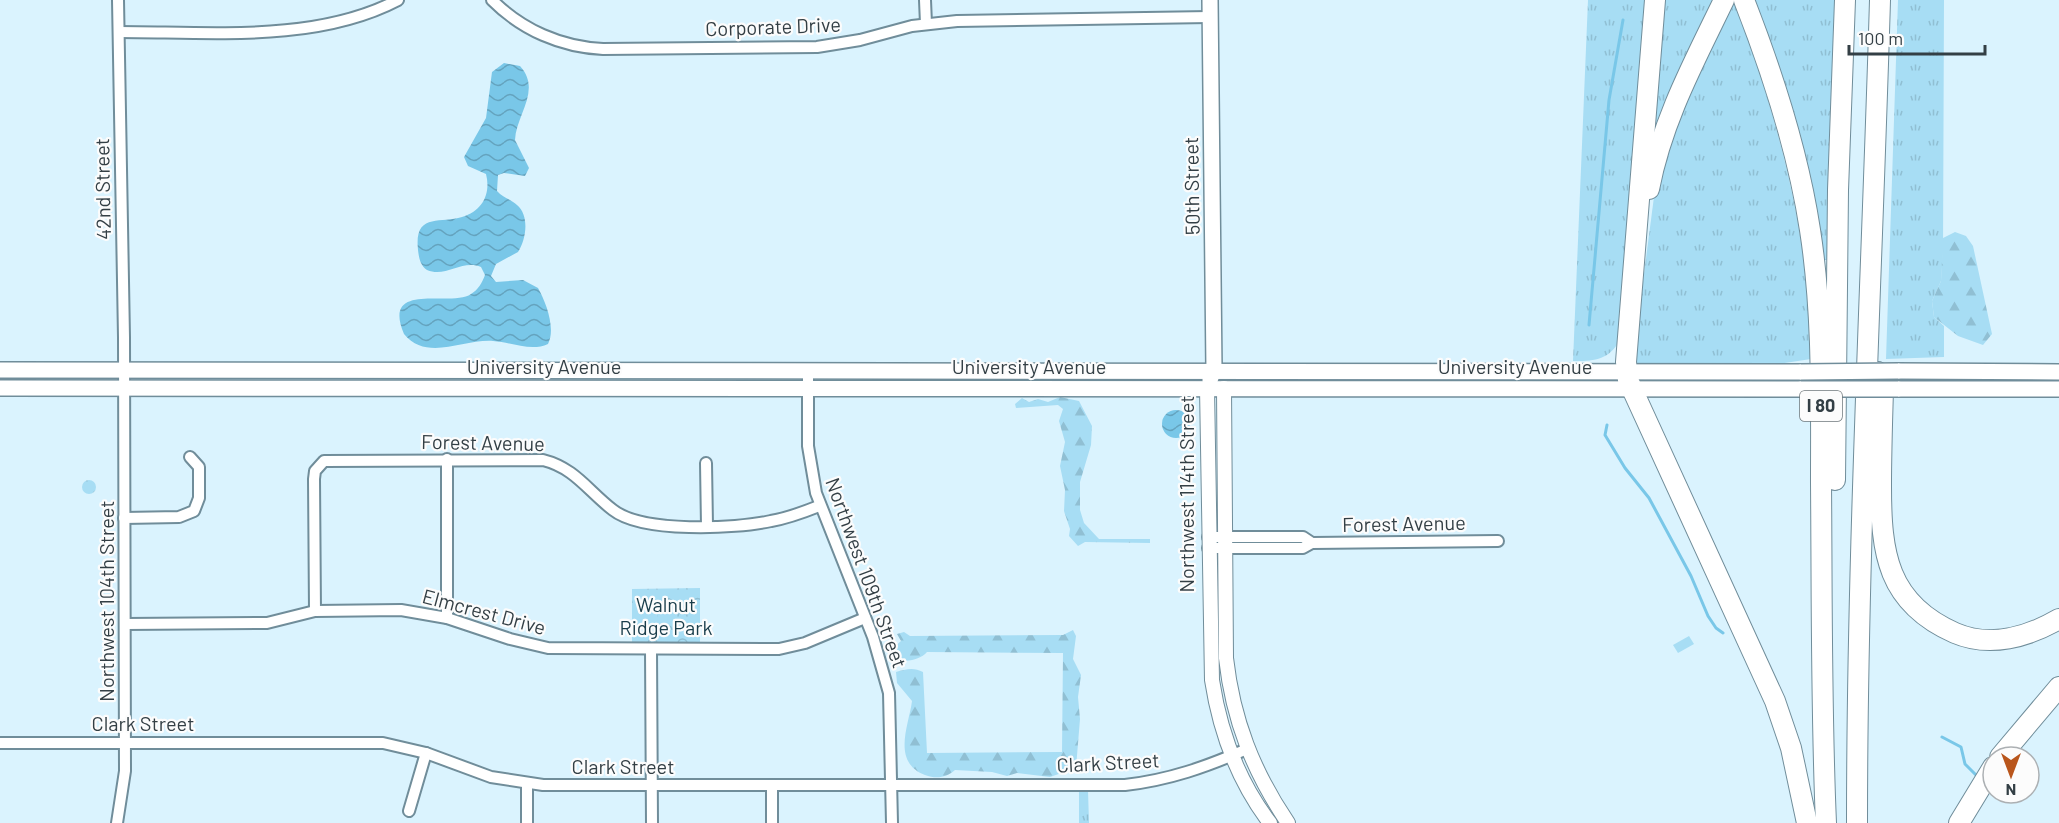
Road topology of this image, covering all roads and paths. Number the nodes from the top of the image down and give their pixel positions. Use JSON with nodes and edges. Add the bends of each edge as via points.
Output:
{"nodes":[{"id":1,"x":118,"y":0,"type":"edge"},
{"id":2,"x":398,"y":0,"type":"edge"},
{"id":3,"x":492,"y":0,"type":"edge"},
{"id":4,"x":925,"y":0,"type":"edge"},
{"id":5,"x":1210,"y":0,"type":"edge"},
{"id":6,"x":1655,"y":0,"type":"edge"},
{"id":7,"x":1724,"y":0,"type":"edge"},
{"id":8,"x":1744,"y":0,"type":"edge"},
{"id":9,"x":1845,"y":0,"type":"edge"},
{"id":10,"x":1880,"y":0,"type":"edge"},
{"id":11,"x":1210,"y":17,"type":"junction"},
{"id":12,"x":926,"y":24,"type":"junction"},
{"id":13,"x":119,"y":33,"type":"junction"},
{"id":14,"x":1631,"y":301,"type":"junction"},
{"id":15,"x":1870,"y":343,"type":"junction"},
{"id":16,"x":0,"y":370,"type":"edge"},
{"id":17,"x":1214,"y":370,"type":"junction"},
{"id":18,"x":808,"y":371,"type":"junction"},
{"id":19,"x":2059,"y":372,"type":"edge"},
{"id":20,"x":123,"y":378,"type":"junction"},
{"id":21,"x":1628,"y":379,"type":"junction"},
{"id":22,"x":0,"y":388,"type":"edge"},
{"id":23,"x":808,"y":388,"type":"junction"},
{"id":24,"x":1207,"y":388,"type":"junction"},
{"id":25,"x":1224,"y":388,"type":"junction"},
{"id":26,"x":2059,"y":389,"type":"edge"},
{"id":27,"x":190,"y":457,"type":"dead end"},
{"id":28,"x":447,"y":459,"type":"junction"},
{"id":29,"x":706,"y":463,"type":"dead end"},
{"id":30,"x":819,"y":506,"type":"junction"},
{"id":31,"x":124,"y":518,"type":"junction"},
{"id":32,"x":707,"y":526,"type":"junction"},
{"id":33,"x":1497,"y":541,"type":"dead end"},
{"id":34,"x":1225,"y":542,"type":"junction"},
{"id":35,"x":1208,"y":543,"type":"junction"},
{"id":36,"x":315,"y":611,"type":"junction"},
{"id":37,"x":447,"y":618,"type":"junction"},
{"id":38,"x":865,"y":618,"type":"junction"},
{"id":39,"x":2059,"y":619,"type":"edge"},
{"id":40,"x":125,"y":624,"type":"junction"},
{"id":41,"x":651,"y":650,"type":"junction"},
{"id":42,"x":2059,"y":687,"type":"edge"},
{"id":43,"x":0,"y":742,"type":"edge"},
{"id":44,"x":125,"y":742,"type":"junction"},
{"id":45,"x":2010,"y":745,"type":"edge"},
{"id":46,"x":1247,"y":749,"type":"junction"},
{"id":47,"x":426,"y":753,"type":"junction"},
{"id":48,"x":1232,"y":756,"type":"junction"},
{"id":49,"x":528,"y":783,"type":"junction"},
{"id":50,"x":772,"y":784,"type":"junction"},
{"id":51,"x":892,"y":784,"type":"junction"},
{"id":52,"x":652,"y":785,"type":"junction"},
{"id":53,"x":1981,"y":787,"type":"edge"},
{"id":54,"x":409,"y":811,"type":"dead end"},
{"id":55,"x":117,"y":823,"type":"edge"},
{"id":56,"x":527,"y":823,"type":"edge"},
{"id":57,"x":652,"y":823,"type":"edge"},
{"id":58,"x":772,"y":823,"type":"edge"},
{"id":59,"x":892,"y":823,"type":"edge"},
{"id":60,"x":1270,"y":823,"type":"edge"},
{"id":61,"x":1288,"y":823,"type":"edge"},
{"id":62,"x":1807,"y":823,"type":"edge"},
{"id":63,"x":1826,"y":823,"type":"edge"},
{"id":64,"x":1831,"y":823,"type":"edge"},
{"id":65,"x":1857,"y":823,"type":"edge"},
{"id":66,"x":1959,"y":823,"type":"edge"}],
"edges":[{"from":1,"to":13,"type":"street","name":"42nd Street"},
{"from":2,"to":13,"type":"street","via":[[357,18],[306,29]]},
{"from":3,"to":12,"type":"street","name":"Corporate Drive","via":[[532,30],[564,43],[592,48],[817,46]]},
{"from":4,"to":12,"type":"street"},
{"from":5,"to":11,"type":"main road","name":"50th Street"},
{"from":6,"to":14,"type":"highway"},
{"from":7,"to":14,"type":"highway","via":[[1679,90],[1664,130],[1653,171]]},
{"from":8,"to":63,"type":"highway","number":"I 80","via":[[1767,59],[1794,153],[1816,276]]},
{"from":9,"to":64,"type":"highway","via":[[1838,190]]},
{"from":10,"to":15,"type":"highway","number":"I 80"},
{"from":11,"to":12,"type":"street","name":"Corporate Drive"},
{"from":11,"to":17,"type":"main road","name":"50th Street"},
{"from":13,"to":20,"type":"street","name":"42nd Street"},
{"from":14,"to":21,"type":"highway"},
{"from":15,"to":39,"type":"highway","via":[[1883,390],[1881,529],[1887,561],[1901,591],[1922,615],[1970,637],[2016,638]]},
{"from":15,"to":65,"type":"highway","number":"I 80","via":[[1860,547]]},
{"from":16,"to":20,"type":"main road","name":"University Avenue"},
{"from":17,"to":18,"type":"main road","name":"University Avenue"},
{"from":17,"to":21,"type":"main road","name":"University Avenue"},
{"from":17,"to":24,"type":"main road","name":"Northwest 114th Street"},
{"from":17,"to":25,"type":"main road","name":"Northwest 114th Street"},
{"from":18,"to":20,"type":"main road","name":"University Avenue"},
{"from":18,"to":23,"type":"street","name":"Northwest 109th Street"},
{"from":19,"to":21,"type":"main road","name":"University Avenue","bridge":true,"via":[[1801,372]]},
{"from":20,"to":22,"type":"main road","name":"University Avenue"},
{"from":20,"to":23,"type":"main road","name":"University Avenue"},
{"from":20,"to":31,"type":"street","name":"Northwest 104th Street"},
{"from":21,"to":25,"type":"main road","name":"University Avenue"},
{"from":21,"to":26,"type":"main road","name":"University Avenue","bridge":true,"via":[[1801,389]]},
{"from":21,"to":62,"type":"highway","via":[[1774,701],[1791,748]]},
{"from":23,"to":24,"type":"main road","name":"University Avenue"},
{"from":23,"to":30,"type":"street","name":"Northwest 109th Street","via":[[808,446]]},
{"from":24,"to":25,"type":"main road","name":"University Avenue"},
{"from":24,"to":35,"type":"street","name":"Northwest 114th Street"},
{"from":25,"to":34,"type":"street","name":"Northwest 114th Street"},
{"from":27,"to":31,"type":"street","via":[[199,467],[199,498],[194,511],[179,517]]},
{"from":28,"to":32,"type":"street","name":"Forest Avenue","via":[[543,460],[569,470],[613,511],[633,521],[655,526]]},
{"from":28,"to":36,"type":"street","name":"Forest Avenue","via":[[333,460],[318,465],[314,479]]},
{"from":28,"to":37,"type":"street"},
{"from":29,"to":32,"type":"street"},
{"from":30,"to":32,"type":"street","name":"Forest Avenue","via":[[771,521]]},
{"from":30,"to":38,"type":"street","name":"Northwest 109th Street"},
{"from":31,"to":40,"type":"street","name":"Northwest 104th Street"},
{"from":33,"to":34,"type":"street","name":"Forest Avenue","via":[[1312,543],[1303,548]]},
{"from":34,"to":35,"type":"street","name":"Forest Avenue"},
{"from":34,"to":46,"type":"street","name":"Northwest 114th Street","via":[[1226,658],[1236,718]]},
{"from":35,"to":48,"type":"street","name":"Northwest 114th Street","via":[[1212,680]]},
{"from":36,"to":37,"type":"street","name":"Elmcrest Drive","via":[[401,610]]},
{"from":36,"to":40,"type":"street","name":"Elmcrest Drive","via":[[267,623]]},
{"from":37,"to":41,"type":"street","name":"Elmcrest Drive","via":[[548,648]]},
{"from":38,"to":41,"type":"street","name":"Elmcrest Drive","via":[[788,648]]},
{"from":38,"to":51,"type":"street","name":"Northwest 109th Street","via":[[890,693]]},
{"from":40,"to":44,"type":"street","name":"Northwest 104th Street"},
{"from":41,"to":52,"type":"street"},
{"from":42,"to":45,"type":"highway"},
{"from":43,"to":44,"type":"street","name":"Clark Street"},
{"from":44,"to":47,"type":"street","name":"Clark Street","via":[[383,743]]},
{"from":44,"to":55,"type":"street","name":"Northwest 104th Street","via":[[122,805]]},
{"from":46,"to":48,"type":"street","name":"Clark Street"},
{"from":46,"to":61,"type":"street","name":"Northwest 114th Street"},
{"from":47,"to":49,"type":"street","name":"Clark Street","via":[[491,777]]},
{"from":47,"to":54,"type":"street"},
{"from":48,"to":51,"type":"street","name":"Clark Street","via":[[1191,772],[1125,784]]},
{"from":48,"to":60,"type":"street","name":"Northwest 114th Street","via":[[1245,786]]},
{"from":49,"to":52,"type":"street","name":"Clark Street"},
{"from":49,"to":56,"type":"street"},
{"from":50,"to":51,"type":"street","name":"Clark Street"},
{"from":50,"to":52,"type":"street","name":"Clark Street"},
{"from":50,"to":58,"type":"street"},
{"from":51,"to":59,"type":"street","name":"Northwest 109th Street"},
{"from":52,"to":57,"type":"street"},
{"from":53,"to":66,"type":"highway"}]}
